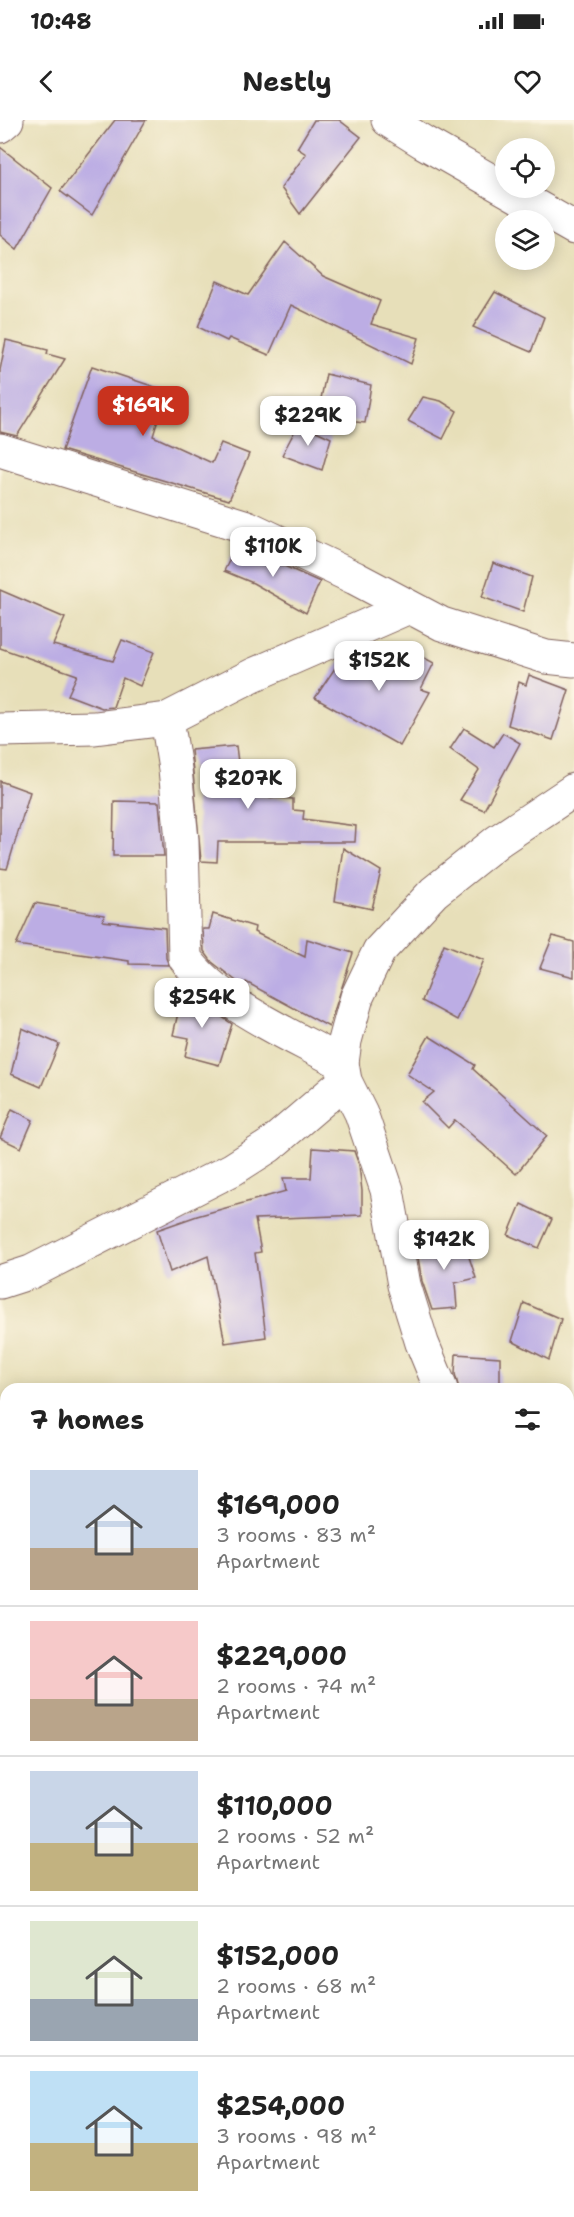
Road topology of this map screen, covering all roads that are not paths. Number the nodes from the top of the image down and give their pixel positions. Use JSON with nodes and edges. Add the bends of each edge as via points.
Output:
{"nodes":[{"id":1,"x":7,"y":120,"type":"edge"},
{"id":2,"x":388,"y":120,"type":"edge"},
{"id":3,"x":0,"y":126,"type":"edge"},
{"id":4,"x":574,"y":228,"type":"edge"},
{"id":5,"x":0,"y":450,"type":"edge"},
{"id":6,"x":409,"y":607,"type":"junction"},
{"id":7,"x":574,"y":660,"type":"edge"},
{"id":8,"x":167,"y":719,"type":"junction"},
{"id":9,"x":0,"y":730,"type":"edge"},
{"id":10,"x":574,"y":790,"type":"edge"},
{"id":11,"x":344,"y":1072,"type":"junction"},
{"id":12,"x":0,"y":1282,"type":"edge"},
{"id":13,"x":439,"y":1383,"type":"edge"}],
"edges":[{"from":1,"to":3,"type":"street"},
{"from":2,"to":4,"type":"street"},
{"from":5,"to":6,"type":"street","via":[[247,527]]},
{"from":6,"to":7,"type":"street","via":[[442,624],[546,657]]},
{"from":6,"to":8,"type":"street","via":[[253,675]]},
{"from":8,"to":9,"type":"street","via":[[95,728]]},
{"from":8,"to":11,"type":"street","via":[[182,840],[185,958],[195,972],[246,1011]]},
{"from":10,"to":11,"type":"street","via":[[498,841],[434,892],[379,951],[357,997],[345,1041]]},
{"from":11,"to":12,"type":"street","via":[[269,1146],[233,1169],[31,1272]]},
{"from":11,"to":13,"type":"street","via":[[387,1190],[404,1285]]}]}
